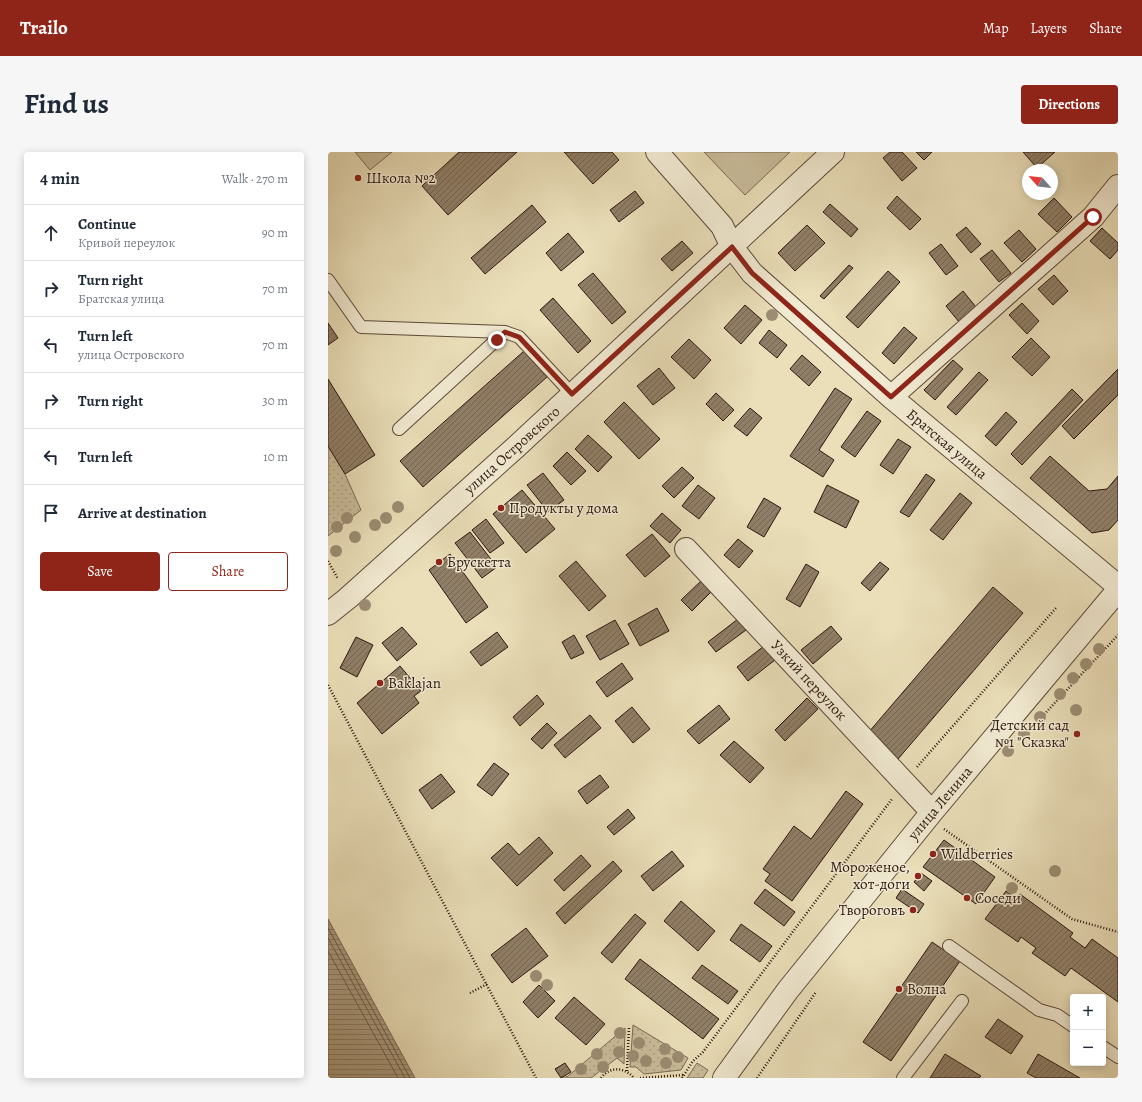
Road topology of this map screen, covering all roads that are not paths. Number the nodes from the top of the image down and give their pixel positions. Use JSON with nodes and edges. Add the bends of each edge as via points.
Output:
{"nodes":[{"id":1,"x":657,"y":152,"type":"edge"},
{"id":2,"x":833,"y":152,"type":"edge"},
{"id":3,"x":1118,"y":186,"type":"edge"},
{"id":4,"x":732,"y":247,"type":"junction"},
{"id":5,"x":328,"y":280,"type":"edge"},
{"id":6,"x":505,"y":332,"type":"junction"},
{"id":7,"x":572,"y":394,"type":"junction"},
{"id":8,"x":891,"y":397,"type":"junction"},
{"id":9,"x":399,"y":429,"type":"dead end"},
{"id":10,"x":686,"y":549,"type":"dead end"},
{"id":11,"x":1118,"y":586,"type":"edge"},
{"id":12,"x":1118,"y":590,"type":"edge"},
{"id":13,"x":328,"y":614,"type":"edge"},
{"id":14,"x":936,"y":819,"type":"junction"},
{"id":15,"x":949,"y":946,"type":"dead end"},
{"id":16,"x":962,"y":1001,"type":"dead end"},
{"id":17,"x":1070,"y":1024,"type":"edge"},
{"id":18,"x":1106,"y":1049,"type":"edge"},
{"id":19,"x":1118,"y":1057,"type":"edge"},
{"id":20,"x":726,"y":1077,"type":"edge"},
{"id":21,"x":903,"y":1078,"type":"edge"}],
"edges":[{"from":1,"to":4,"type":"street","name":"Братская улица","via":[[722,226]]},
{"from":2,"to":4,"type":"street","name":"улица Островского"},
{"from":3,"to":8,"type":"street","via":[[1093,217]]},
{"from":4,"to":7,"type":"street","name":"улица Островского"},
{"from":4,"to":8,"type":"street","name":"Братская улица","via":[[752,273]]},
{"from":5,"to":6,"type":"lane","via":[[361,328]]},
{"from":6,"to":7,"type":"lane","via":[[519,337]]},
{"from":6,"to":9,"type":"lane"},
{"from":7,"to":13,"type":"street","name":"улица Островского"},
{"from":8,"to":11,"type":"street","name":"Братская улица"},
{"from":10,"to":14,"type":"street","name":"Узкий переулок"},
{"from":12,"to":14,"type":"street","name":"улица Ленина"},
{"from":14,"to":20,"type":"street","name":"улица Ленина","via":[[788,990]]},
{"from":15,"to":17,"type":"lane","via":[[1039,1010],[1057,1015]]},
{"from":16,"to":21,"type":"lane"},
{"from":18,"to":19,"type":"lane"}]}
